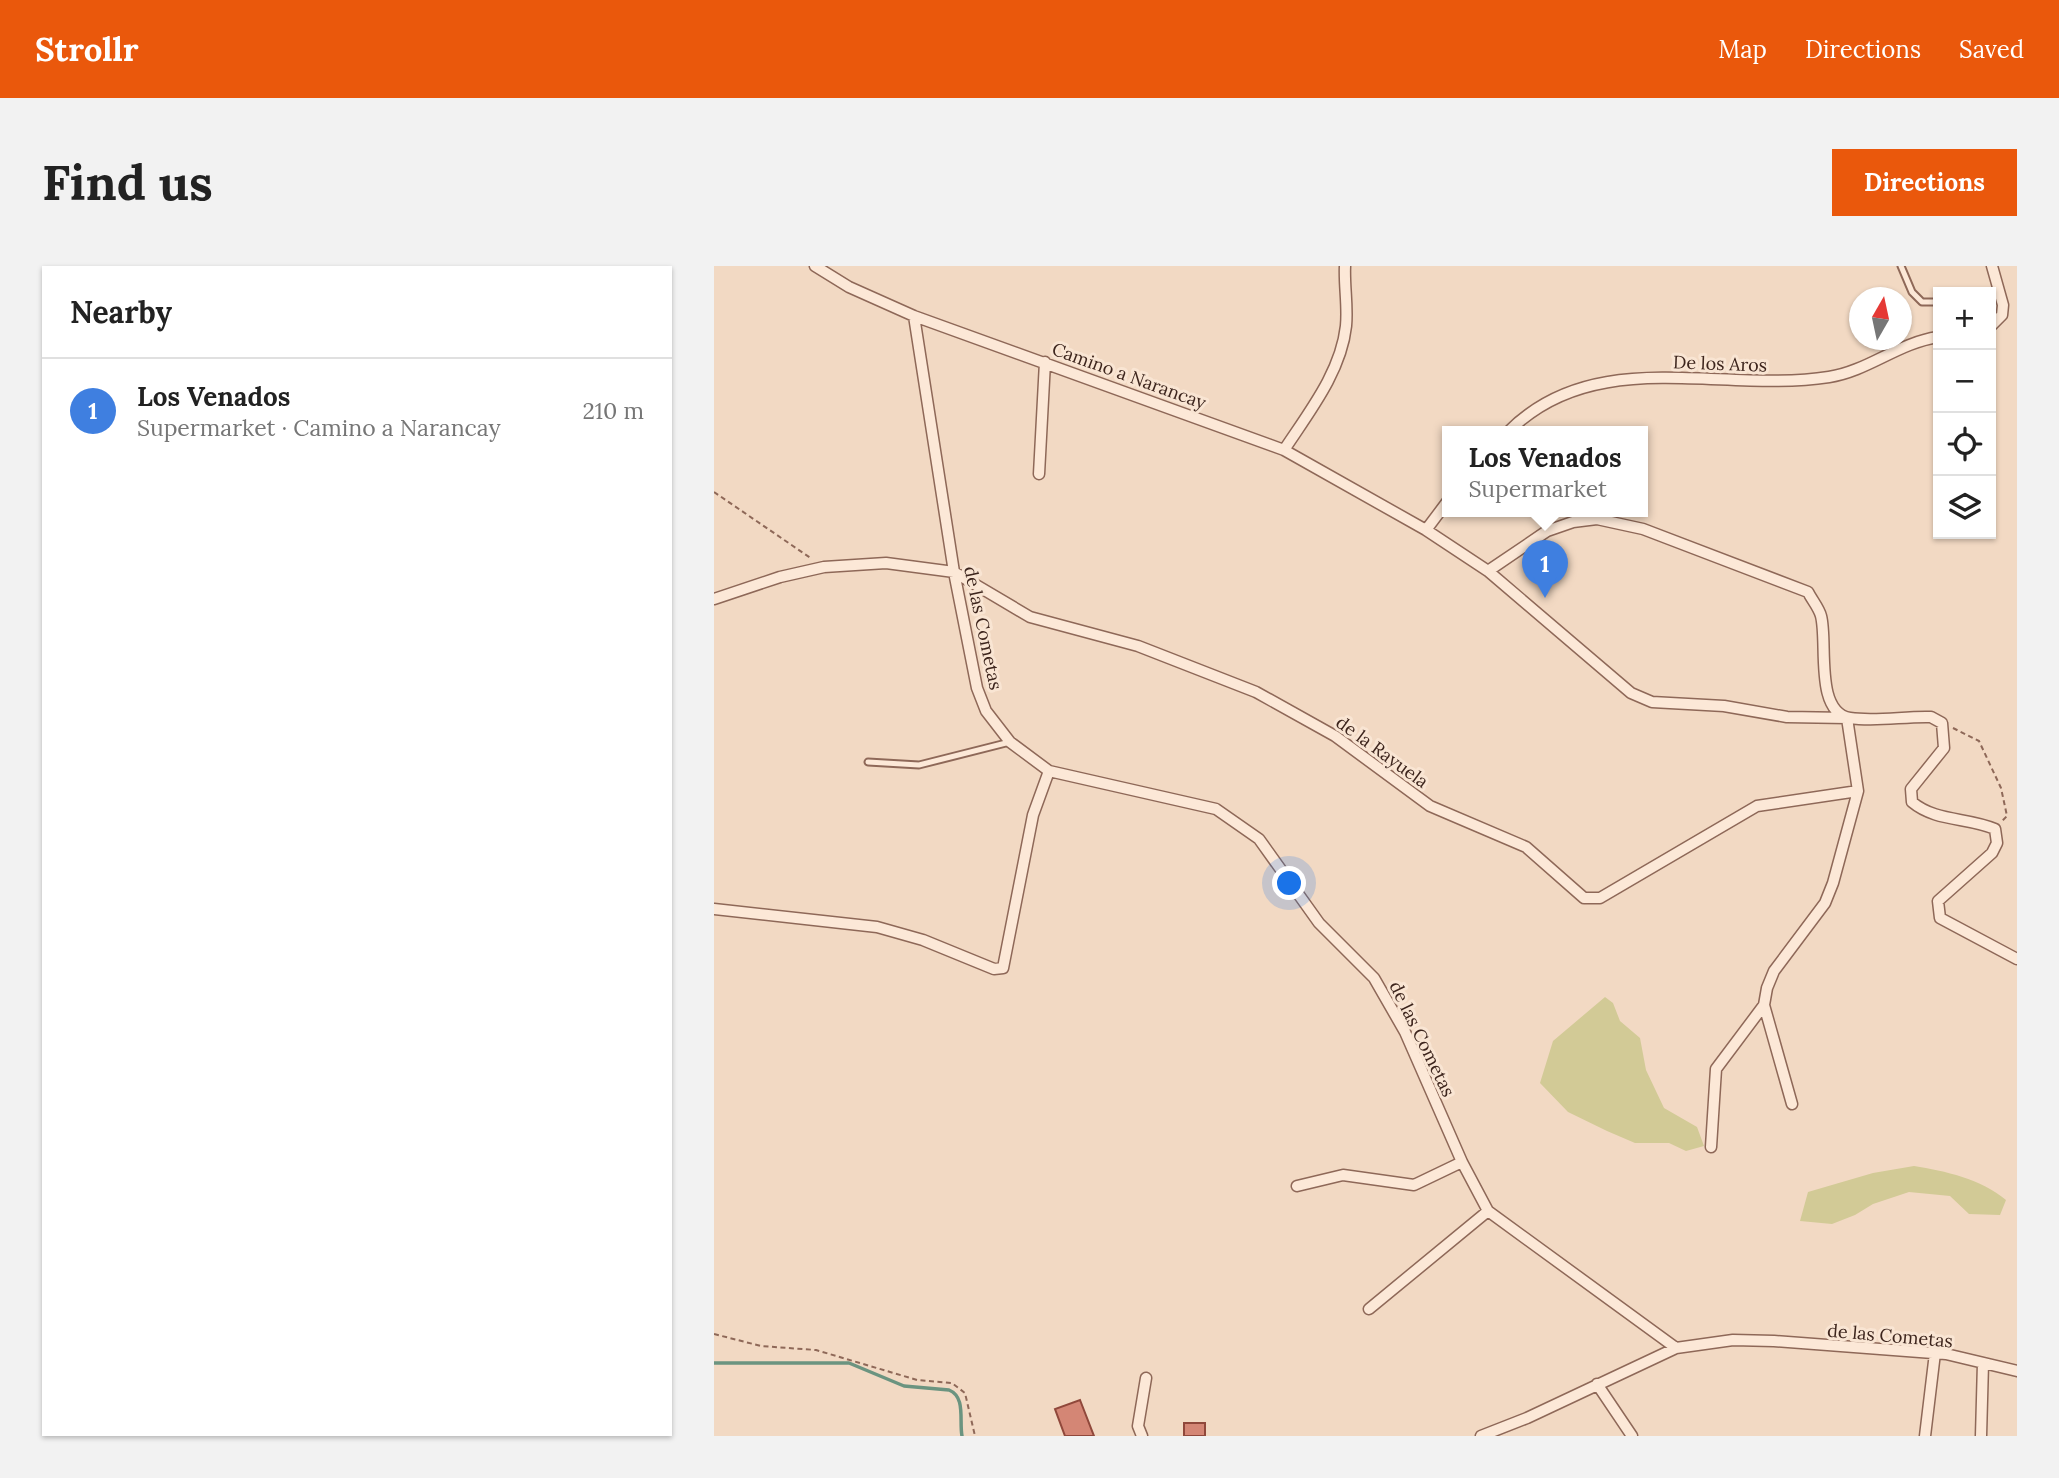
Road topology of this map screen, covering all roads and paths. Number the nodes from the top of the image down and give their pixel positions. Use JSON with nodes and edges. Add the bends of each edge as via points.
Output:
{"nodes":[{"id":1,"x":814,"y":266,"type":"edge"},
{"id":2,"x":1345,"y":266,"type":"edge"},
{"id":3,"x":1901,"y":266,"type":"edge"},
{"id":4,"x":1992,"y":266,"type":"edge"},
{"id":5,"x":1933,"y":302,"type":"edge"},
{"id":6,"x":914,"y":316,"type":"junction"},
{"id":7,"x":1996,"y":321,"type":"edge"},
{"id":8,"x":1933,"y":338,"type":"edge"},
{"id":9,"x":1045,"y":362,"type":"junction"},
{"id":10,"x":1515,"y":426,"type":"edge"},
{"id":11,"x":1284,"y":450,"type":"junction"},
{"id":12,"x":1039,"y":474,"type":"dead end"},
{"id":13,"x":714,"y":492,"type":"edge"},
{"id":14,"x":1442,"y":509,"type":"edge"},
{"id":15,"x":1426,"y":530,"type":"junction"},
{"id":16,"x":824,"y":567,"type":"junction"},
{"id":17,"x":1488,"y":571,"type":"junction"},
{"id":18,"x":954,"y":572,"type":"junction"},
{"id":19,"x":714,"y":599,"type":"edge"},
{"id":20,"x":1847,"y":718,"type":"junction"},
{"id":21,"x":1942,"y":723,"type":"junction"},
{"id":22,"x":1010,"y":742,"type":"junction"},
{"id":23,"x":868,"y":762,"type":"dead end"},
{"id":24,"x":1049,"y":771,"type":"junction"},
{"id":25,"x":1858,"y":790,"type":"junction"},
{"id":26,"x":1995,"y":829,"type":"junction"},
{"id":27,"x":714,"y":909,"type":"edge"},
{"id":28,"x":2017,"y":959,"type":"edge"},
{"id":29,"x":1764,"y":1005,"type":"junction"},
{"id":30,"x":1792,"y":1104,"type":"dead end"},
{"id":31,"x":1711,"y":1147,"type":"dead end"},
{"id":32,"x":1462,"y":1161,"type":"junction"},
{"id":33,"x":1297,"y":1186,"type":"dead end"},
{"id":34,"x":1488,"y":1211,"type":"junction"},
{"id":35,"x":1369,"y":1309,"type":"dead end"},
{"id":36,"x":714,"y":1335,"type":"edge"},
{"id":37,"x":1676,"y":1348,"type":"junction"},
{"id":38,"x":1935,"y":1353,"type":"junction"},
{"id":39,"x":1983,"y":1363,"type":"junction"},
{"id":40,"x":2017,"y":1371,"type":"edge"},
{"id":41,"x":1146,"y":1378,"type":"dead end"},
{"id":42,"x":1597,"y":1384,"type":"junction"},
{"id":43,"x":975,"y":1436,"type":"edge"},
{"id":44,"x":1142,"y":1436,"type":"edge"},
{"id":45,"x":1481,"y":1436,"type":"edge"},
{"id":46,"x":1632,"y":1436,"type":"edge"},
{"id":47,"x":1925,"y":1436,"type":"edge"},
{"id":48,"x":1981,"y":1436,"type":"edge"}],
"edges":[{"from":1,"to":6,"type":"street","name":"Camino a Narancay"},
{"from":2,"to":11,"type":"street","via":[[1343,346],[1321,394]]},
{"from":3,"to":5,"type":"lane","via":[[1912,292],[1922,302]]},
{"from":4,"to":7,"type":"street","via":[[2003,305]]},
{"from":6,"to":9,"type":"street","name":"Camino a Narancay"},
{"from":6,"to":18,"type":"street","name":"de las Cometas"},
{"from":8,"to":10,"type":"street","name":"De los Aros","via":[[1903,345],[1832,377],[1790,382],[1616,379],[1563,393]]},
{"from":9,"to":11,"type":"street","name":"Camino a Narancay"},
{"from":9,"to":12,"type":"street"},
{"from":11,"to":15,"type":"street","name":"Camino a Narancay"},
{"from":13,"to":16,"type":"path"},
{"from":14,"to":15,"type":"street"},
{"from":15,"to":17,"type":"street","name":"Camino a Narancay"},
{"from":16,"to":18,"type":"street","name":"de la Rayuela","via":[[886,563]]},
{"from":16,"to":19,"type":"street","name":"de la Rayuela"},
{"from":17,"to":20,"type":"street","name":"Camino a Narancay","via":[[1630,692],[1652,702],[1724,706],[1787,717]]},
{"from":17,"to":20,"type":"street","via":[[1547,531],[1597,520],[1643,529],[1793,584],[1808,592],[1821,615],[1828,701]]},
{"from":18,"to":22,"type":"street","name":"de las Cometas","via":[[976,688],[986,711]]},
{"from":18,"to":25,"type":"street","name":"de la Rayuela","via":[[1030,617],[1138,646],[1256,692],[1335,736],[1430,806],[1526,847],[1584,898],[1600,898],[1757,806]]},
{"from":20,"to":21,"type":"street","via":[[1931,717]]},
{"from":20,"to":25,"type":"street"},
{"from":21,"to":26,"type":"path","via":[[1979,741],[2001,788],[2007,816]]},
{"from":21,"to":26,"type":"street","via":[[1944,747],[1911,789],[1912,802],[1932,814]]},
{"from":22,"to":23,"type":"lane","via":[[919,765]]},
{"from":22,"to":24,"type":"street","name":"de las Cometas"},
{"from":24,"to":27,"type":"street","via":[[1032,816],[1003,968],[994,969],[914,937],[877,928]]},
{"from":24,"to":32,"type":"street","name":"de las Cometas","via":[[1216,808],[1259,839],[1319,923],[1374,978],[1405,1032]]},
{"from":25,"to":29,"type":"street","via":[[1825,903],[1774,971]]},
{"from":26,"to":28,"type":"street","via":[[1997,843],[1992,853],[1950,888],[1938,901],[1937,911],[1940,918]]},
{"from":29,"to":30,"type":"street"},
{"from":29,"to":31,"type":"street","via":[[1716,1069]]},
{"from":32,"to":33,"type":"street","via":[[1413,1185],[1343,1175]]},
{"from":32,"to":34,"type":"street","name":"de las Cometas"},
{"from":34,"to":35,"type":"street"},
{"from":34,"to":37,"type":"street","name":"de las Cometas"},
{"from":36,"to":43,"type":"path","via":[[761,1346],[816,1350],[917,1380],[952,1383],[965,1393]]},
{"from":37,"to":38,"type":"street","name":"de las Cometas","via":[[1746,1340]]},
{"from":37,"to":42,"type":"street"},
{"from":38,"to":39,"type":"street","name":"de las Cometas"},
{"from":38,"to":47,"type":"street"},
{"from":39,"to":40,"type":"street","name":"de las Cometas"},
{"from":39,"to":48,"type":"street"},
{"from":41,"to":44,"type":"street","via":[[1138,1426]]},
{"from":42,"to":45,"type":"street"},
{"from":42,"to":46,"type":"street"}]}
